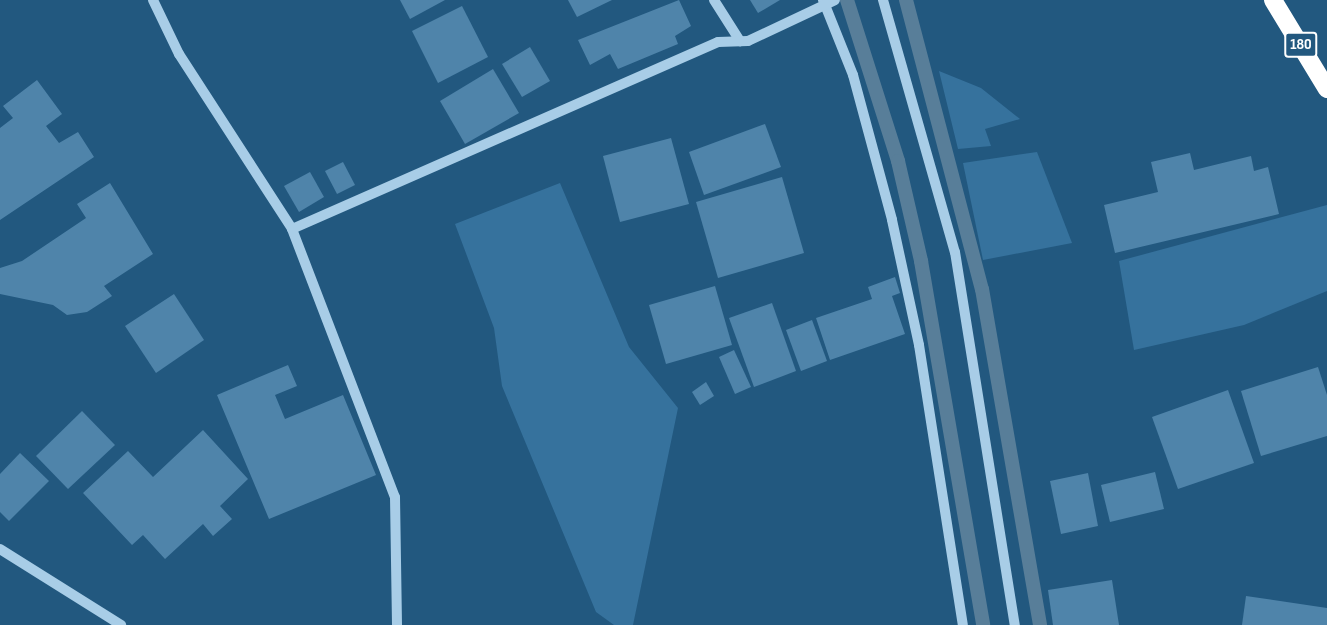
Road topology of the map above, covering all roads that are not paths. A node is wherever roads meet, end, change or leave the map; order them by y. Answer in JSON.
{"nodes":[{"id":1,"x":153,"y":0,"type":"edge"},
{"id":2,"x":714,"y":0,"type":"edge"},
{"id":3,"x":883,"y":0,"type":"edge"},
{"id":4,"x":1273,"y":0,"type":"edge"},
{"id":5,"x":829,"y":1,"type":"edge"},
{"id":6,"x":740,"y":41,"type":"junction"},
{"id":7,"x":1327,"y":90,"type":"edge"},
{"id":8,"x":292,"y":229,"type":"junction"},
{"id":9,"x":0,"y":549,"type":"edge"},
{"id":10,"x":121,"y":625,"type":"edge"},
{"id":11,"x":398,"y":625,"type":"edge"},
{"id":12,"x":963,"y":625,"type":"edge"},
{"id":13,"x":1015,"y":625,"type":"edge"}],
"edges":[{"from":1,"to":8,"type":"street"},
{"from":2,"to":6,"type":"street"},
{"from":3,"to":13,"type":"street"},
{"from":4,"to":7,"type":"highway","number":"180"},
{"from":5,"to":6,"type":"street"},
{"from":5,"to":12,"type":"street"},
{"from":6,"to":8,"type":"street"},
{"from":8,"to":11,"type":"street"},
{"from":9,"to":10,"type":"street"}]}
